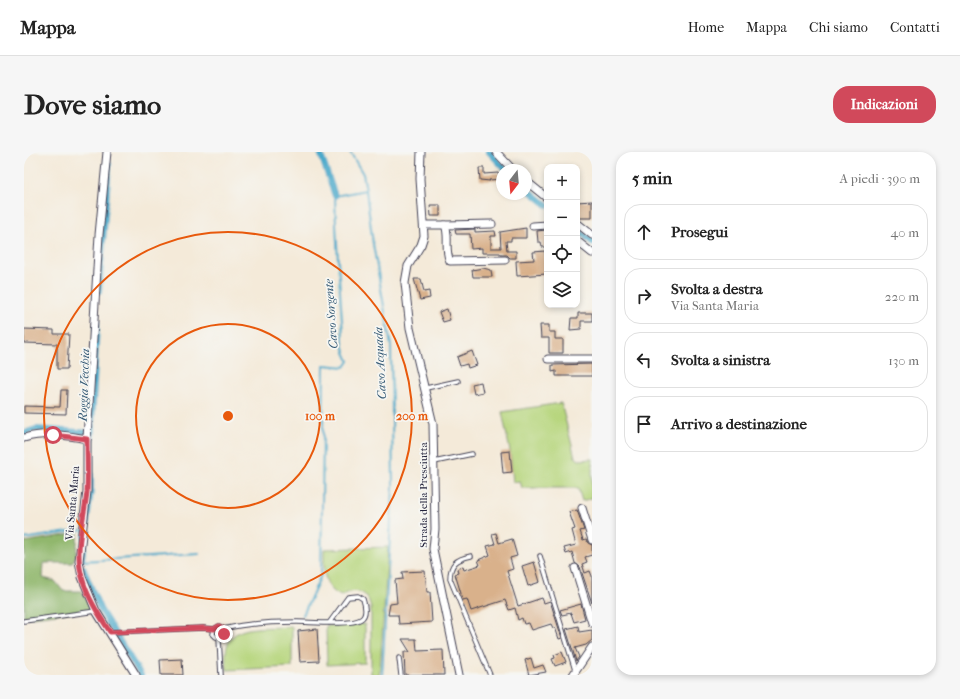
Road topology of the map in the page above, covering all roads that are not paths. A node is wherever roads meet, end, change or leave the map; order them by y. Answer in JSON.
{"nodes":[{"id":1,"x":107,"y":152,"type":"edge"},
{"id":2,"x":421,"y":152,"type":"edge"},
{"id":3,"x":496,"y":152,"type":"edge"},
{"id":4,"x":507,"y":164,"type":"edge"},
{"id":5,"x":532,"y":186,"type":"edge"},
{"id":6,"x":544,"y":196,"type":"edge"},
{"id":7,"x":492,"y":224,"type":"dead end"},
{"id":8,"x":424,"y":225,"type":"junction"},
{"id":9,"x":445,"y":225,"type":"junction"},
{"id":10,"x":544,"y":225,"type":"edge"},
{"id":11,"x":580,"y":225,"type":"edge"},
{"id":12,"x":533,"y":226,"type":"dead end"},
{"id":13,"x":592,"y":235,"type":"edge"},
{"id":14,"x":580,"y":243,"type":"edge"},
{"id":15,"x":592,"y":253,"type":"edge"},
{"id":16,"x":505,"y":260,"type":"dead end"},
{"id":17,"x":548,"y":359,"type":"dead end"},
{"id":18,"x":592,"y":359,"type":"edge"},
{"id":19,"x":458,"y":381,"type":"dead end"},
{"id":20,"x":426,"y":388,"type":"junction"},
{"id":21,"x":87,"y":435,"type":"junction"},
{"id":22,"x":24,"y":438,"type":"edge"},
{"id":23,"x":472,"y":454,"type":"dead end"},
{"id":24,"x":434,"y":462,"type":"junction"},
{"id":25,"x":582,"y":508,"type":"dead end"},
{"id":26,"x":592,"y":540,"type":"edge"},
{"id":27,"x":471,"y":556,"type":"dead end"},
{"id":28,"x":540,"y":556,"type":"dead end"},
{"id":29,"x":575,"y":568,"type":"dead end"},
{"id":30,"x":96,"y":611,"type":"junction"},
{"id":31,"x":24,"y":621,"type":"edge"},
{"id":32,"x":328,"y":623,"type":"junction"},
{"id":33,"x":592,"y":623,"type":"edge"},
{"id":34,"x":214,"y":629,"type":"junction"},
{"id":35,"x":224,"y":629,"type":"junction"},
{"id":36,"x":112,"y":632,"type":"junction"},
{"id":37,"x":219,"y":638,"type":"junction"},
{"id":38,"x":592,"y":647,"type":"edge"},
{"id":39,"x":399,"y":658,"type":"dead end"},
{"id":40,"x":574,"y":673,"type":"edge"},
{"id":41,"x":136,"y":675,"type":"edge"},
{"id":42,"x":221,"y":675,"type":"edge"},
{"id":43,"x":401,"y":675,"type":"edge"},
{"id":44,"x":459,"y":675,"type":"edge"},
{"id":45,"x":490,"y":675,"type":"edge"}],
"edges":[{"from":1,"to":21,"type":"street","name":"Via Santa Maria"},
{"from":2,"to":8,"type":"street","name":"Strada della Presciutta"},
{"from":3,"to":4,"type":"street"},
{"from":5,"to":6,"type":"street"},
{"from":7,"to":9,"type":"street"},
{"from":8,"to":9,"type":"street"},
{"from":8,"to":20,"type":"street","name":"Strada della Presciutta"},
{"from":9,"to":16,"type":"street"},
{"from":10,"to":12,"type":"street"},
{"from":11,"to":13,"type":"street"},
{"from":14,"to":15,"type":"street"},
{"from":17,"to":18,"type":"street"},
{"from":19,"to":20,"type":"lane"},
{"from":20,"to":24,"type":"street","name":"Strada della Presciutta"},
{"from":21,"to":22,"type":"street"},
{"from":21,"to":30,"type":"street","name":"Via Santa Maria"},
{"from":23,"to":24,"type":"lane"},
{"from":24,"to":44,"type":"street","name":"Strada della Presciutta"},
{"from":25,"to":26,"type":"street"},
{"from":27,"to":45,"type":"lane"},
{"from":28,"to":40,"type":"lane"},
{"from":29,"to":33,"type":"street"},
{"from":30,"to":31,"type":"lane"},
{"from":30,"to":36,"type":"street","name":"Via Santa Maria"},
{"from":32,"to":32,"type":"lane"},
{"from":32,"to":35,"type":"lane"},
{"from":34,"to":35,"type":"lane"},
{"from":34,"to":36,"type":"lane"},
{"from":34,"to":37,"type":"lane"},
{"from":35,"to":37,"type":"lane"},
{"from":36,"to":41,"type":"street","name":"Via Santa Maria"},
{"from":37,"to":42,"type":"lane"},
{"from":38,"to":40,"type":"street"},
{"from":39,"to":43,"type":"lane"}]}
